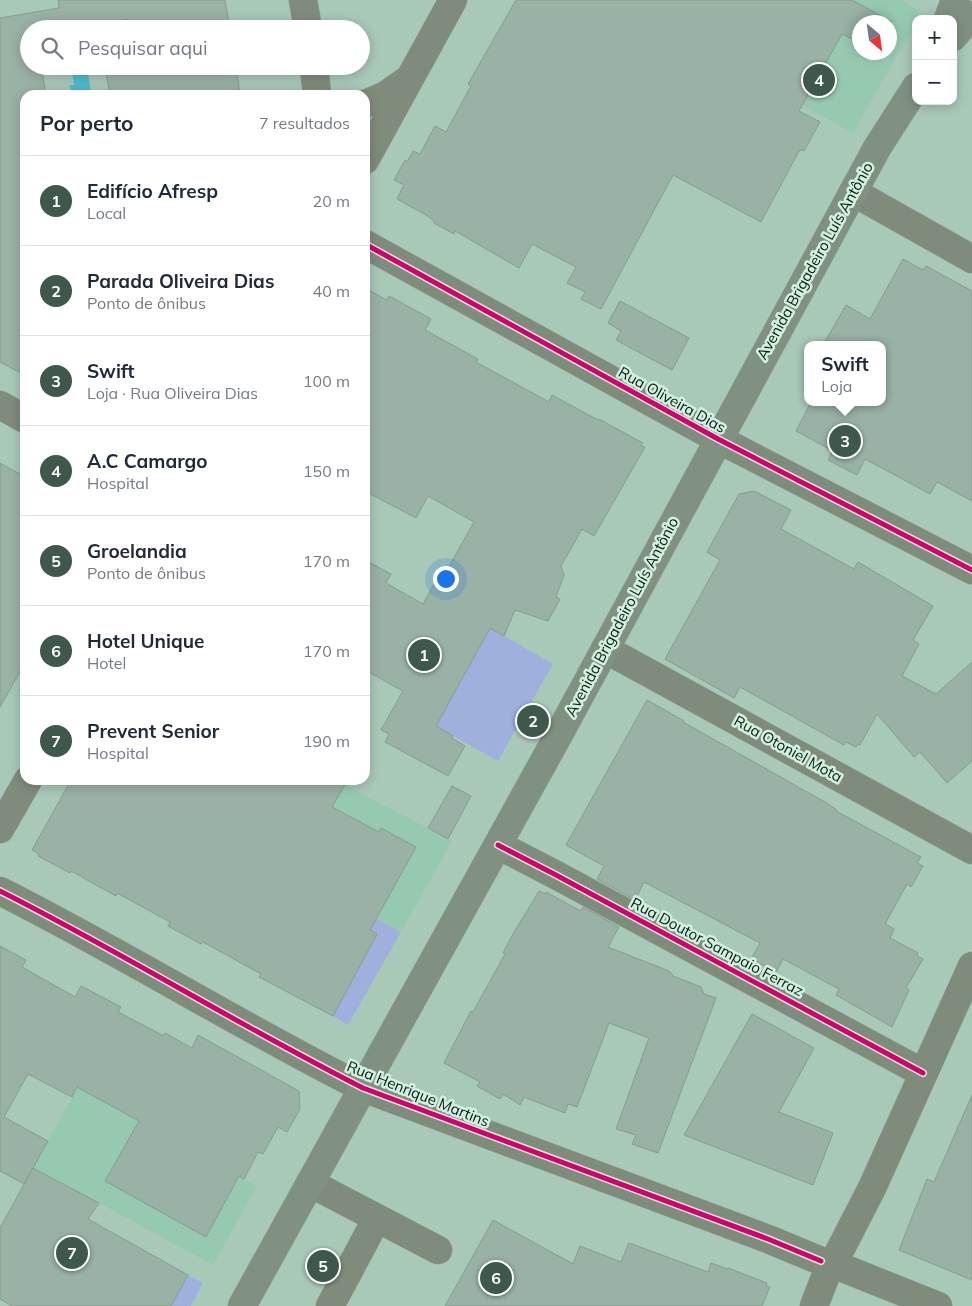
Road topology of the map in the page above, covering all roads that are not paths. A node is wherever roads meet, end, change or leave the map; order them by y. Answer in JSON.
{"nodes":[{"id":1,"x":303,"y":0,"type":"edge"},
{"id":2,"x":453,"y":0,"type":"edge"},
{"id":3,"x":956,"y":0,"type":"edge"},
{"id":4,"x":950,"y":15,"type":"edge"},
{"id":5,"x":972,"y":15,"type":"edge"},
{"id":6,"x":306,"y":20,"type":"edge"},
{"id":7,"x":957,"y":32,"type":"edge"},
{"id":8,"x":410,"y":78,"type":"junction"},
{"id":9,"x":912,"y":93,"type":"edge"},
{"id":10,"x":370,"y":102,"type":"edge"},
{"id":11,"x":370,"y":151,"type":"edge"},
{"id":12,"x":853,"y":192,"type":"junction"},
{"id":13,"x":370,"y":247,"type":"edge"},
{"id":14,"x":972,"y":258,"type":"edge"},
{"id":15,"x":0,"y":405,"type":"edge"},
{"id":16,"x":20,"y":416,"type":"edge"},
{"id":17,"x":718,"y":439,"type":"junction"},
{"id":18,"x":972,"y":570,"type":"edge"},
{"id":19,"x":604,"y":649,"type":"junction"},
{"id":20,"x":25,"y":785,"type":"edge"},
{"id":21,"x":0,"y":829,"type":"edge"},
{"id":22,"x":498,"y":845,"type":"junction"},
{"id":23,"x":972,"y":850,"type":"edge"},
{"id":24,"x":0,"y":890,"type":"edge"},
{"id":25,"x":972,"y":966,"type":"edge"},
{"id":26,"x":923,"y":1072,"type":"junction"},
{"id":27,"x":363,"y":1088,"type":"junction"},
{"id":28,"x":310,"y":1183,"type":"junction"},
{"id":29,"x":377,"y":1218,"type":"junction"},
{"id":30,"x":438,"y":1250,"type":"dead end"},
{"id":31,"x":832,"y":1264,"type":"junction"},
{"id":32,"x":242,"y":1306,"type":"edge"},
{"id":33,"x":330,"y":1306,"type":"edge"},
{"id":34,"x":814,"y":1306,"type":"edge"},
{"id":35,"x":938,"y":1306,"type":"edge"}],
"edges":[{"from":1,"to":6,"type":"street"},
{"from":2,"to":8,"type":"street"},
{"from":3,"to":4,"type":"main road"},
{"from":5,"to":7,"type":"main road"},
{"from":8,"to":10,"type":"street"},
{"from":8,"to":11,"type":"street"},
{"from":9,"to":12,"type":"main road","name":"Avenida Brigadeiro Luís Antônio"},
{"from":12,"to":14,"type":"street"},
{"from":12,"to":17,"type":"main road","name":"Avenida Brigadeiro Luís Antônio"},
{"from":13,"to":17,"type":"street","name":"Rua Oliveira Dias"},
{"from":15,"to":16,"type":"street"},
{"from":17,"to":18,"type":"street","name":"Rua Oliveira Dias"},
{"from":17,"to":19,"type":"main road","name":"Avenida Brigadeiro Luís Antônio"},
{"from":19,"to":22,"type":"main road","name":"Avenida Brigadeiro Luís Antônio"},
{"from":19,"to":23,"type":"street","name":"Rua Otoniel Mota"},
{"from":20,"to":21,"type":"street"},
{"from":22,"to":26,"type":"street","name":"Rua Doutor Sampaio Ferraz"},
{"from":22,"to":27,"type":"main road","name":"Avenida Brigadeiro Luís Antônio"},
{"from":24,"to":27,"type":"street","name":"Rua Henrique Martins"},
{"from":25,"to":26,"type":"street"},
{"from":26,"to":31,"type":"street"},
{"from":27,"to":28,"type":"main road","name":"Avenida Brigadeiro Luís Antônio"},
{"from":27,"to":31,"type":"street","name":"Rua Henrique Martins"},
{"from":28,"to":29,"type":"street"},
{"from":28,"to":32,"type":"main road","name":"Avenida Brigadeiro Luís Antônio"},
{"from":29,"to":30,"type":"street"},
{"from":29,"to":33,"type":"street"},
{"from":31,"to":34,"type":"street"},
{"from":31,"to":35,"type":"street","name":"Rua Henrique Martins"}]}
